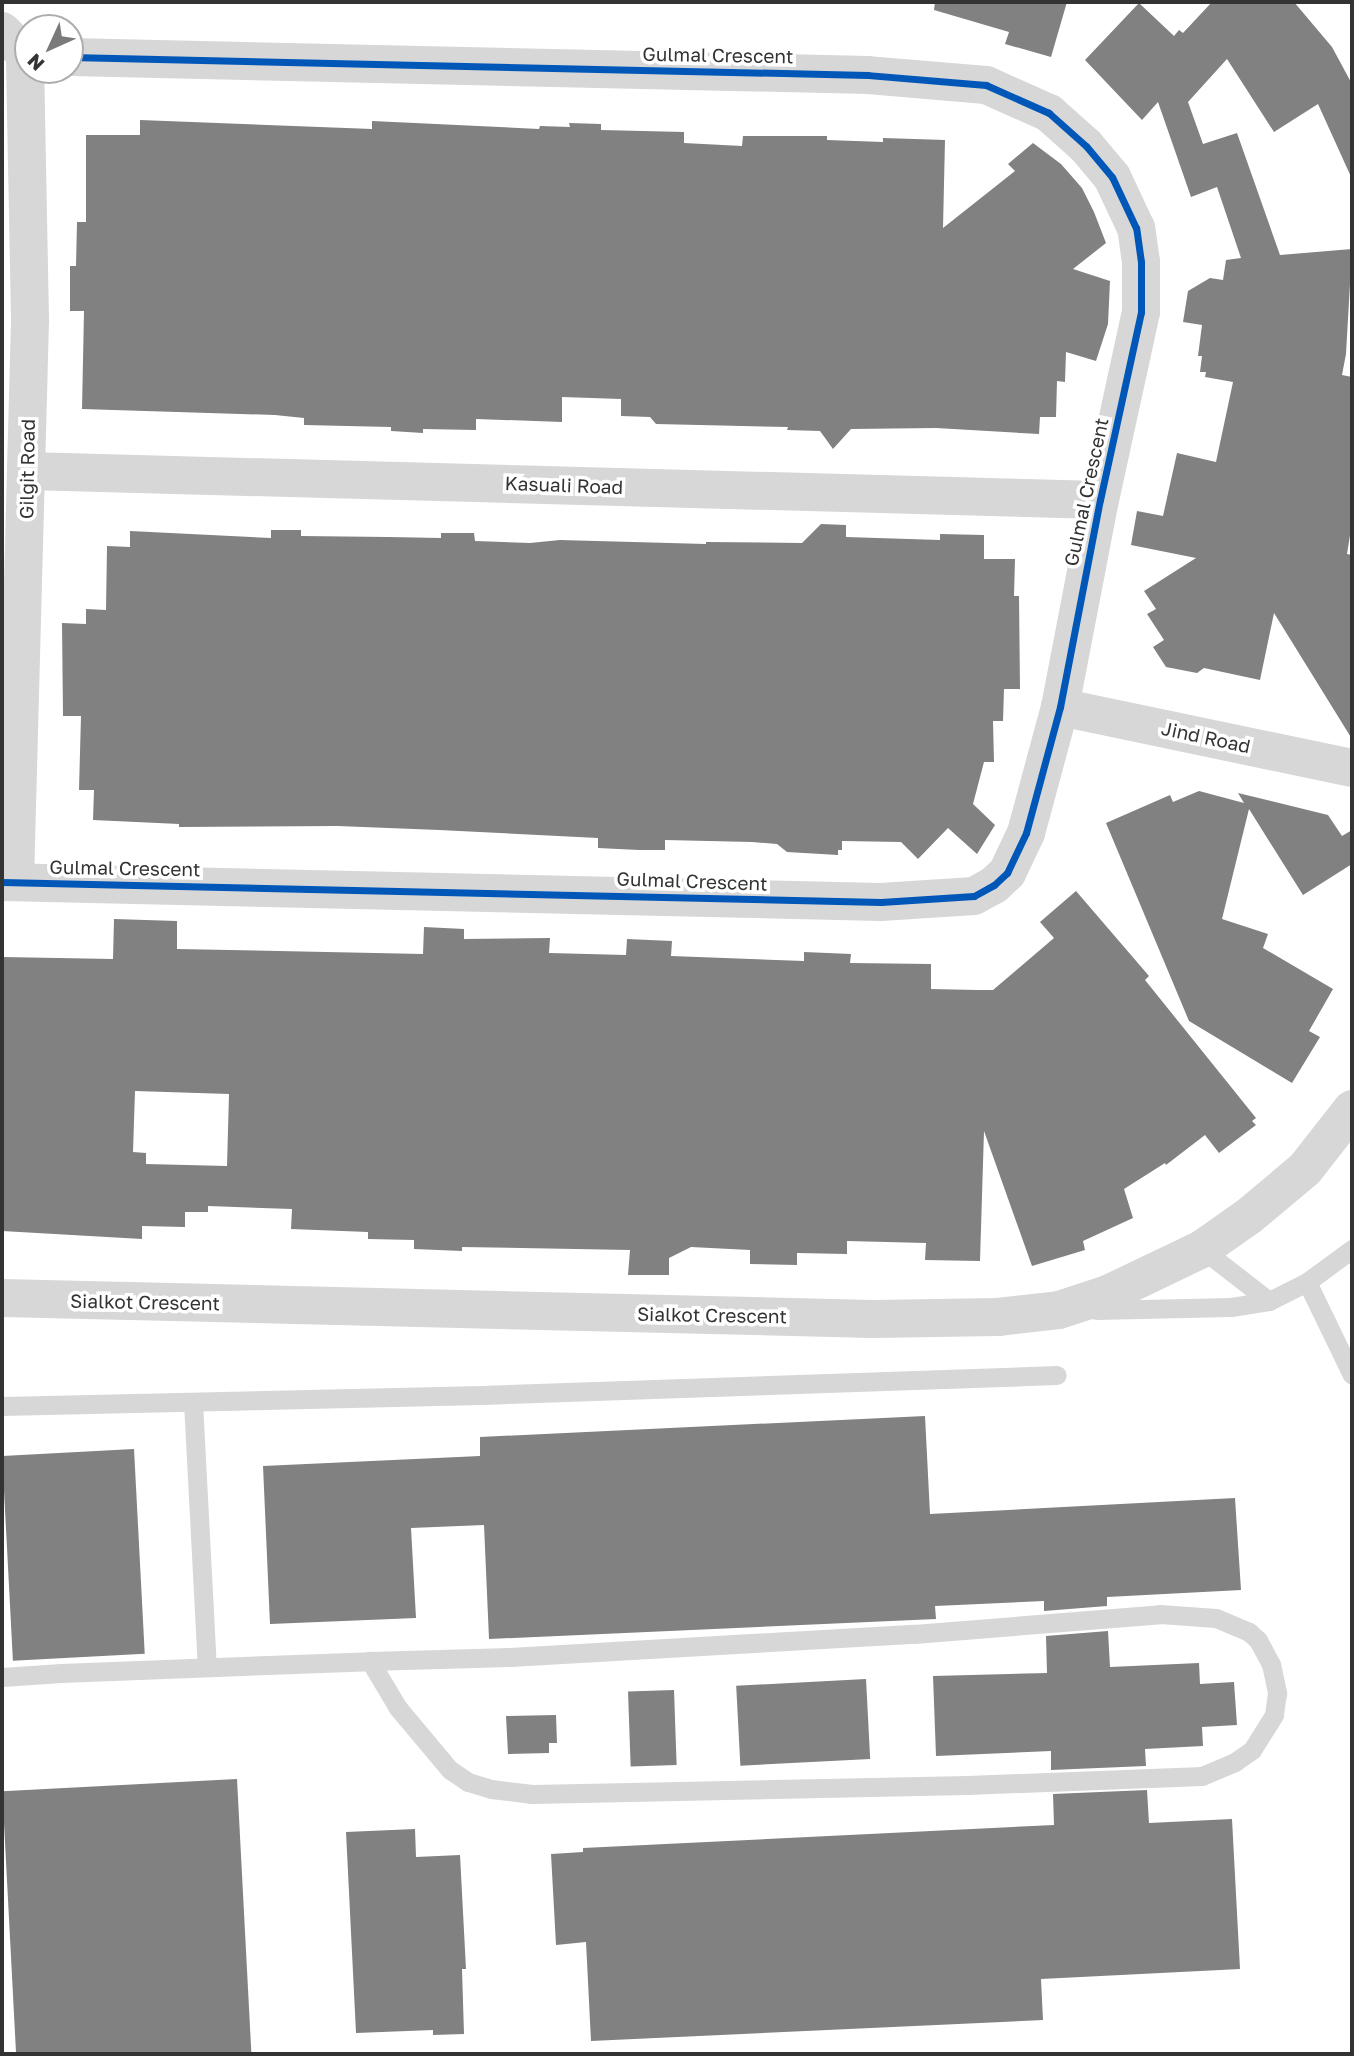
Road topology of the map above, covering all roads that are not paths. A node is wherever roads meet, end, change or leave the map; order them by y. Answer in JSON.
{"nodes":[{"id":1,"x":84,"y":57,"type":"edge"},
{"id":2,"x":20,"y":84,"type":"edge"},
{"id":3,"x":28,"y":471,"type":"junction"},
{"id":4,"x":1100,"y":500,"type":"junction"},
{"id":5,"x":1060,"y":707,"type":"junction"},
{"id":6,"x":1352,"y":768,"type":"edge"},
{"id":7,"x":8,"y":882,"type":"edge"},
{"id":8,"x":1352,"y":1109,"type":"edge"},
{"id":9,"x":1202,"y":1249,"type":"junction"},
{"id":10,"x":1352,"y":1249,"type":"edge"},
{"id":11,"x":1307,"y":1282,"type":"junction"},
{"id":12,"x":2,"y":1298,"type":"edge"},
{"id":13,"x":1269,"y":1301,"type":"junction"},
{"id":14,"x":1059,"y":1310,"type":"junction"},
{"id":15,"x":1057,"y":1375,"type":"dead end"},
{"id":16,"x":1352,"y":1375,"type":"edge"},
{"id":17,"x":193,"y":1402,"type":"junction"},
{"id":18,"x":2,"y":1406,"type":"edge"},
{"id":19,"x":370,"y":1661,"type":"junction"},
{"id":20,"x":207,"y":1667,"type":"junction"},
{"id":21,"x":2,"y":1677,"type":"edge"}],
"edges":[{"from":1,"to":4,"type":"street","name":"Gulmal Crescent"},
{"from":2,"to":3,"type":"street","name":"Gilgit Road"},
{"from":3,"to":4,"type":"street","name":"Kasuali Road"},
{"from":3,"to":7,"type":"street","name":"Gilgit Road"},
{"from":4,"to":5,"type":"street","name":"Gulmal Crescent"},
{"from":5,"to":6,"type":"street","name":"Jind Road"},
{"from":5,"to":7,"type":"street","name":"Gulmal Crescent"},
{"from":8,"to":9,"type":"street","name":"Sialkot Crescent"},
{"from":9,"to":13,"type":"lane"},
{"from":9,"to":14,"type":"street","name":"Sialkot Crescent"},
{"from":10,"to":11,"type":"lane"},
{"from":11,"to":13,"type":"lane"},
{"from":11,"to":16,"type":"lane"},
{"from":12,"to":14,"type":"street","name":"Sialkot Crescent"},
{"from":13,"to":14,"type":"lane"},
{"from":15,"to":17,"type":"lane"},
{"from":17,"to":18,"type":"lane"},
{"from":17,"to":20,"type":"lane"},
{"from":19,"to":19,"type":"lane"},
{"from":19,"to":20,"type":"lane"},
{"from":20,"to":21,"type":"lane"}]}
